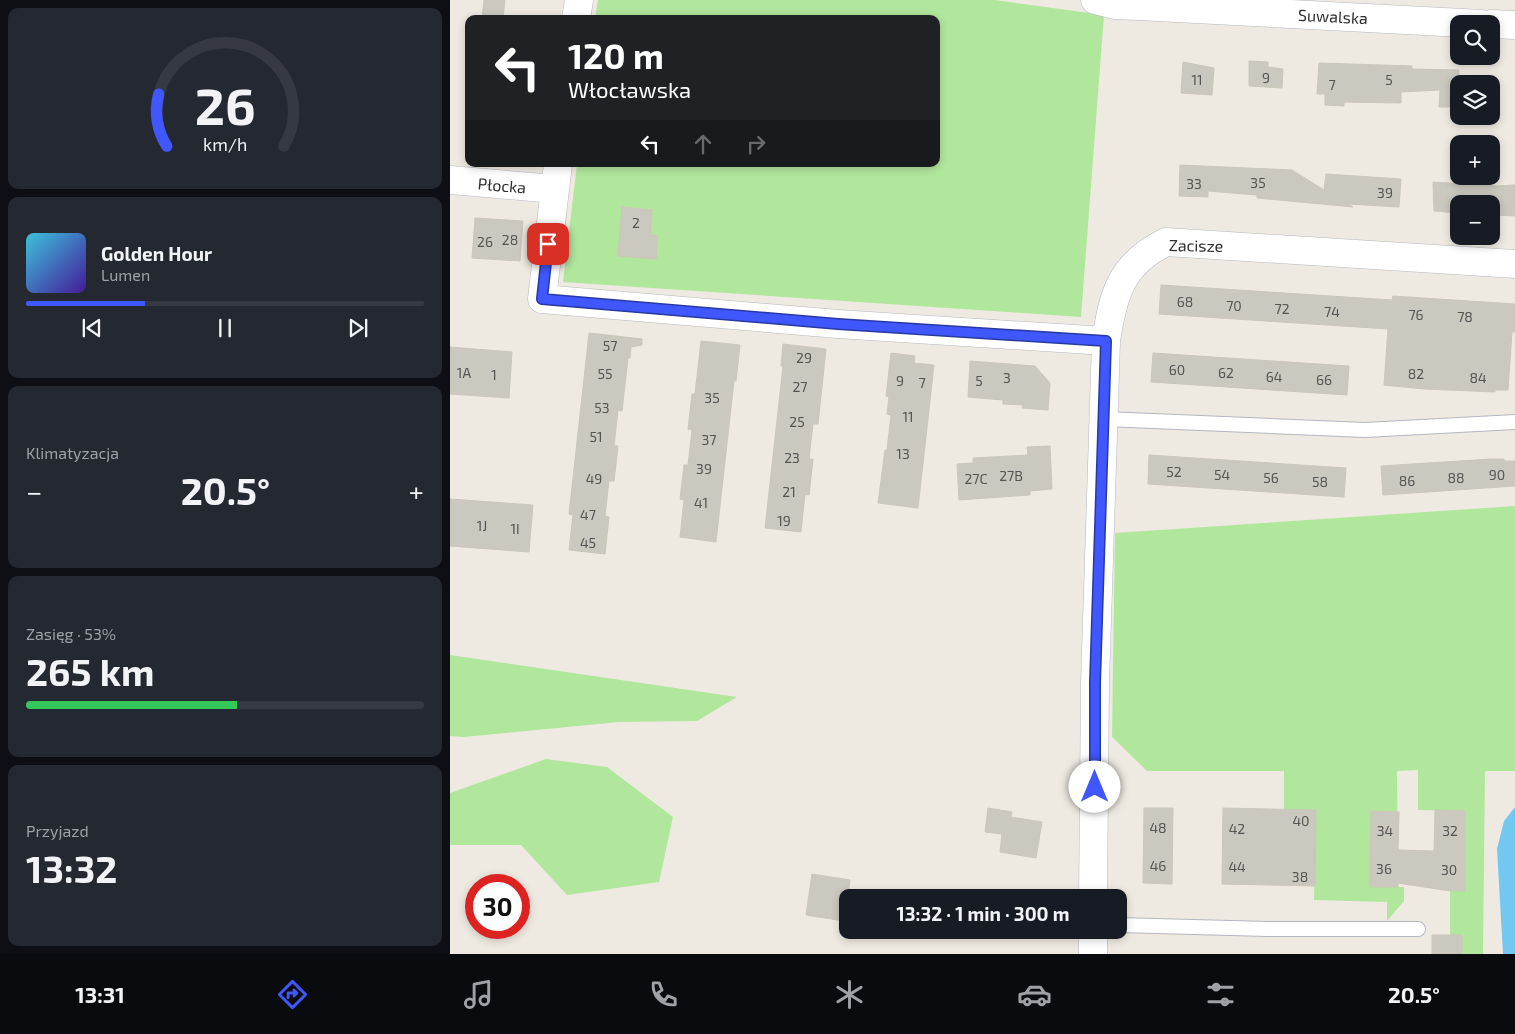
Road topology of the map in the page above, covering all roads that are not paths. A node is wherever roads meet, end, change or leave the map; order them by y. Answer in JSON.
{"nodes":[{"id":1,"x":578,"y":0,"type":"edge"},
{"id":2,"x":1095,"y":0,"type":"edge"},
{"id":3,"x":576,"y":15,"type":"edge"},
{"id":4,"x":1450,"y":22,"type":"edge"},
{"id":5,"x":1500,"y":24,"type":"edge"},
{"id":6,"x":1515,"y":25,"type":"edge"},
{"id":7,"x":556,"y":176,"type":"edge"},
{"id":8,"x":450,"y":180,"type":"edge"},
{"id":9,"x":1515,"y":264,"type":"edge"},
{"id":10,"x":1106,"y":341,"type":"junction"},
{"id":11,"x":1105,"y":419,"type":"junction"},
{"id":12,"x":1515,"y":422,"type":"edge"},
{"id":13,"x":1093,"y":889,"type":"edge"},
{"id":14,"x":1127,"y":925,"type":"edge"},
{"id":15,"x":1418,"y":929,"type":"dead end"},
{"id":16,"x":1093,"y":939,"type":"edge"},
{"id":17,"x":1093,"y":954,"type":"edge"}],
"edges":[{"from":1,"to":3,"type":"street"},
{"from":2,"to":4,"type":"street","name":"Suwalska"},
{"from":5,"to":6,"type":"street"},
{"from":7,"to":8,"type":"street","name":"Płocka"},
{"from":7,"to":10,"type":"street"},
{"from":9,"to":10,"type":"street","name":"Zacisze"},
{"from":10,"to":11,"type":"street","name":"Zacisze"},
{"from":11,"to":12,"type":"lane"},
{"from":11,"to":13,"type":"street","name":"Zacisze"},
{"from":14,"to":15,"type":"lane"},
{"from":16,"to":17,"type":"street"}]}
